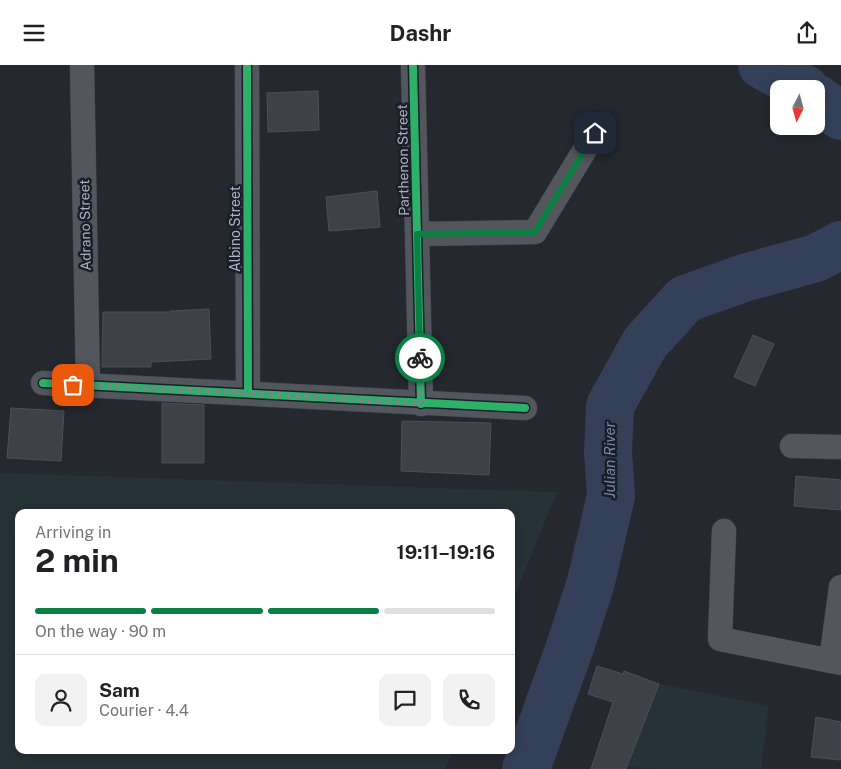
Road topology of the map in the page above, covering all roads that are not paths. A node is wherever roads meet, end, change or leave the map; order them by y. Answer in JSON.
{"nodes":[{"id":1,"x":82,"y":65,"type":"edge"},
{"id":2,"x":247,"y":65,"type":"edge"},
{"id":3,"x":413,"y":65,"type":"edge"},
{"id":4,"x":595,"y":133,"type":"dead end"},
{"id":5,"x":417,"y":234,"type":"junction"},
{"id":6,"x":43,"y":383,"type":"dead end"},
{"id":7,"x":88,"y":385,"type":"junction"},
{"id":8,"x":248,"y":393,"type":"junction"},
{"id":9,"x":421,"y":404,"type":"junction"},
{"id":10,"x":525,"y":408,"type":"dead end"},
{"id":11,"x":792,"y":446,"type":"dead end"},
{"id":12,"x":841,"y":447,"type":"edge"},
{"id":13,"x":724,"y":531,"type":"dead end"},
{"id":14,"x":841,"y":587,"type":"edge"},
{"id":15,"x":836,"y":662,"type":"edge"}],
"edges":[{"from":1,"to":7,"type":"street","name":"Adrano Street"},
{"from":2,"to":8,"type":"street","name":"Albino Street"},
{"from":3,"to":5,"type":"street","name":"Parthenon Street"},
{"from":4,"to":5,"type":"street"},
{"from":5,"to":9,"type":"street","name":"Parthenon Street"},
{"from":6,"to":7,"type":"street"},
{"from":7,"to":8,"type":"street"},
{"from":8,"to":9,"type":"street"},
{"from":9,"to":10,"type":"street"},
{"from":11,"to":12,"type":"street"},
{"from":13,"to":15,"type":"street"},
{"from":14,"to":15,"type":"street"}]}
